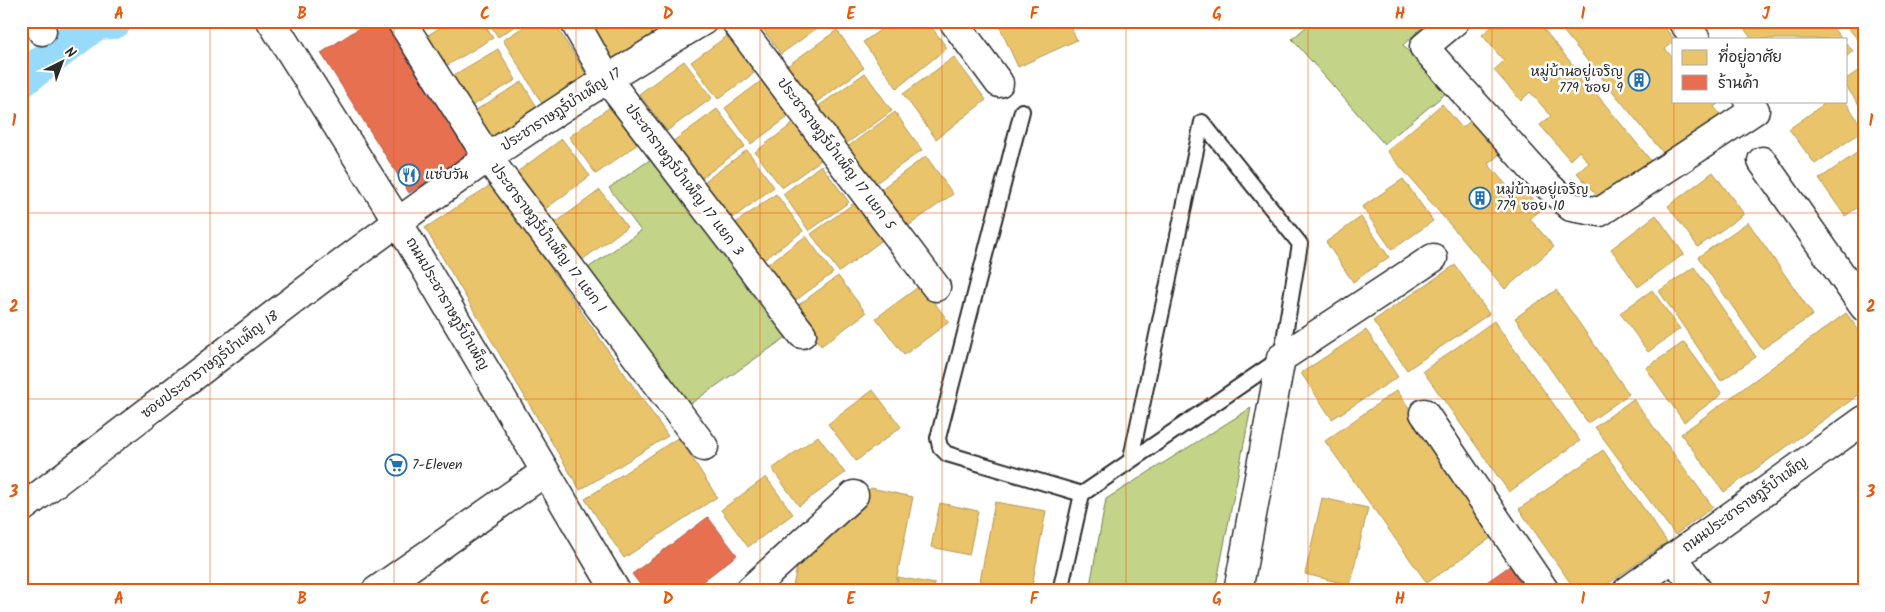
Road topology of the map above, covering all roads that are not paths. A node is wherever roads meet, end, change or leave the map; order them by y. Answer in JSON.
{"nodes":[{"id":1,"x":271,"y":21,"type":"edge"},
{"id":2,"x":401,"y":21,"type":"edge"},
{"id":3,"x":574,"y":21,"type":"edge"},
{"id":4,"x":703,"y":21,"type":"edge"},
{"id":5,"x":735,"y":21,"type":"edge"},
{"id":6,"x":954,"y":21,"type":"edge"},
{"id":7,"x":1456,"y":21,"type":"edge"},
{"id":8,"x":1682,"y":21,"type":"edge"},
{"id":9,"x":1695,"y":38,"type":"edge"},
{"id":10,"x":606,"y":79,"type":"junction"},
{"id":11,"x":999,"y":83,"type":"dead end"},
{"id":12,"x":1749,"y":102,"type":"edge"},
{"id":13,"x":1022,"y":111,"type":"dead end"},
{"id":14,"x":488,"y":158,"type":"junction"},
{"id":15,"x":1762,"y":161,"type":"dead end"},
{"id":16,"x":398,"y":222,"type":"junction"},
{"id":17,"x":1433,"y":258,"type":"dead end"},
{"id":18,"x":936,"y":287,"type":"dead end"},
{"id":19,"x":1864,"y":307,"type":"edge"},
{"id":20,"x":802,"y":334,"type":"dead end"},
{"id":21,"x":1281,"y":358,"type":"junction"},
{"id":22,"x":1424,"y":414,"type":"dead end"},
{"id":23,"x":1864,"y":420,"type":"edge"},
{"id":24,"x":704,"y":447,"type":"dead end"},
{"id":25,"x":1131,"y":458,"type":"junction"},
{"id":26,"x":546,"y":472,"type":"junction"},
{"id":27,"x":1082,"y":494,"type":"junction"},
{"id":28,"x":854,"y":495,"type":"dead end"},
{"id":29,"x":21,"y":509,"type":"edge"},
{"id":30,"x":1674,"y":557,"type":"junction"},
{"id":31,"x":376,"y":591,"type":"edge"},
{"id":32,"x":616,"y":591,"type":"edge"},
{"id":33,"x":748,"y":591,"type":"edge"},
{"id":34,"x":1060,"y":591,"type":"edge"},
{"id":35,"x":1238,"y":591,"type":"edge"},
{"id":36,"x":1545,"y":591,"type":"edge"},
{"id":37,"x":1627,"y":591,"type":"edge"},
{"id":38,"x":1698,"y":591,"type":"edge"}],
"edges":[{"from":1,"to":16,"type":"street","name":"ถนนประชาราษฎร์บำเพ็ญ"},
{"from":2,"to":14,"type":"street","name":"ประชาราษฎร์บำเพ็ญ 17 แยก 1"},
{"from":3,"to":10,"type":"street","name":"ประชาราษฎร์บำเพ็ญ 17 แยก 3"},
{"from":4,"to":10,"type":"street","name":"ประชาราษฎร์บำเพ็ญ 17"},
{"from":5,"to":18,"type":"street","name":"ประชาราษฎร์บำเพ็ญ 17 แยก 5"},
{"from":6,"to":11,"type":"street"},
{"from":7,"to":12,"type":"street"},
{"from":8,"to":9,"type":"street"},
{"from":10,"to":14,"type":"street","name":"ประชาราษฎร์บำเพ็ญ 17"},
{"from":10,"to":20,"type":"street","name":"ประชาราษฎร์บำเพ็ญ 17 แยก 3"},
{"from":13,"to":27,"type":"lane"},
{"from":14,"to":16,"type":"street","name":"ประชาราษฎร์บำเพ็ญ 17"},
{"from":14,"to":24,"type":"street","name":"ประชาราษฎร์บำเพ็ญ 17 แยก 1"},
{"from":15,"to":19,"type":"street"},
{"from":16,"to":26,"type":"street","name":"ถนนประชาราษฎร์บำเพ็ญ"},
{"from":16,"to":29,"type":"street","name":"ซอยประชาราษฎร์บำเพ็ญ 18"},
{"from":17,"to":21,"type":"street"},
{"from":21,"to":25,"type":"lane"},
{"from":21,"to":25,"type":"lane"},
{"from":21,"to":35,"type":"street"},
{"from":22,"to":36,"type":"street"},
{"from":23,"to":30,"type":"street","name":"ถนนประชาราษฎร์บำเพ็ญ"},
{"from":25,"to":27,"type":"lane"},
{"from":26,"to":31,"type":"street"},
{"from":26,"to":32,"type":"street","name":"ถนนประชาราษฎร์บำเพ็ญ"},
{"from":27,"to":34,"type":"lane"},
{"from":28,"to":33,"type":"street"},
{"from":30,"to":37,"type":"street","name":"ถนนประชาราษฎร์บำเพ็ญ"},
{"from":30,"to":38,"type":"street"}]}
